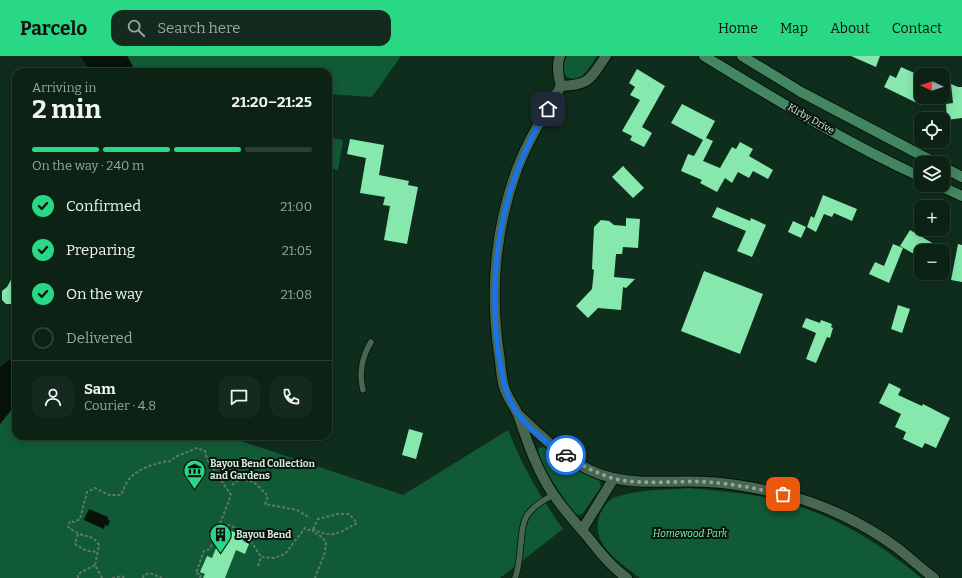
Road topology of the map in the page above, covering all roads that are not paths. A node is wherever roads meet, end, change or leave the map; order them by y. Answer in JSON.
{"nodes":[{"id":1,"x":560,"y":56,"type":"edge"},
{"id":2,"x":606,"y":56,"type":"edge"},
{"id":3,"x":704,"y":56,"type":"edge"},
{"id":4,"x":742,"y":56,"type":"edge"},
{"id":5,"x":561,"y":86,"type":"junction"},
{"id":6,"x":923,"y":156,"type":"edge"},
{"id":7,"x":950,"y":171,"type":"edge"},
{"id":8,"x":914,"y":174,"type":"edge"},
{"id":9,"x":962,"y":177,"type":"edge"},
{"id":10,"x":950,"y":190,"type":"edge"},
{"id":11,"x":962,"y":196,"type":"edge"},
{"id":12,"x":371,"y":342,"type":"dead end"},
{"id":13,"x":363,"y":390,"type":"dead end"},
{"id":14,"x":518,"y":414,"type":"junction"},
{"id":15,"x":614,"y":478,"type":"junction"},
{"id":16,"x":553,"y":495,"type":"junction"},
{"id":17,"x":582,"y":530,"type":"junction"},
{"id":18,"x":515,"y":578,"type":"edge"},
{"id":19,"x":626,"y":578,"type":"edge"},
{"id":20,"x":934,"y":578,"type":"edge"}],
"edges":[{"from":1,"to":5,"type":"street"},
{"from":2,"to":5,"type":"street"},
{"from":3,"to":8,"type":"main road","name":"Kirby Drive"},
{"from":4,"to":6,"type":"main road","name":"Kirby Drive"},
{"from":5,"to":14,"type":"street"},
{"from":7,"to":9,"type":"main road"},
{"from":10,"to":11,"type":"main road"},
{"from":12,"to":13,"type":"lane"},
{"from":14,"to":15,"type":"street"},
{"from":14,"to":16,"type":"street"},
{"from":15,"to":17,"type":"street"},
{"from":15,"to":20,"type":"street"},
{"from":16,"to":17,"type":"street"},
{"from":16,"to":18,"type":"lane"},
{"from":17,"to":19,"type":"street"}]}
